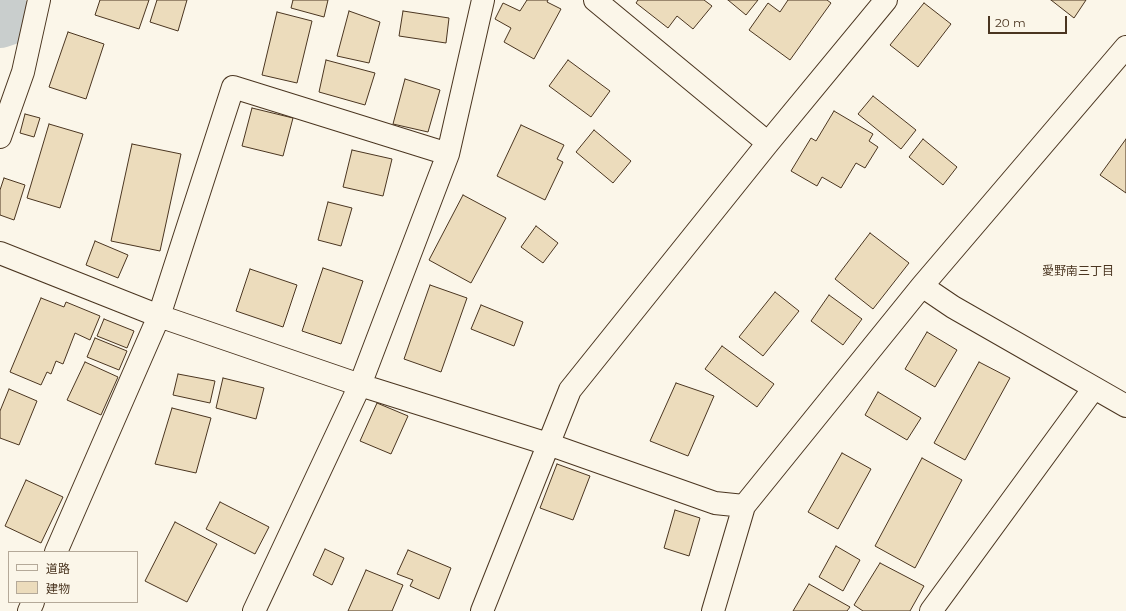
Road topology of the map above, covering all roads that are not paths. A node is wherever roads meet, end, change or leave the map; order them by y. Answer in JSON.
{"nodes":[{"id":1,"x":40,"y":0,"type":"edge"},
{"id":2,"x":483,"y":0,"type":"edge"},
{"id":3,"x":596,"y":0,"type":"edge"},
{"id":4,"x":886,"y":0,"type":"edge"},
{"id":5,"x":1126,"y":47,"type":"edge"},
{"id":6,"x":0,"y":137,"type":"edge"},
{"id":7,"x":768,"y":143,"type":"junction"},
{"id":8,"x":448,"y":154,"type":"junction"},
{"id":9,"x":0,"y":253,"type":"edge"},
{"id":10,"x":922,"y":286,"type":"junction"},
{"id":11,"x":159,"y":316,"type":"junction"},
{"id":12,"x":360,"y":385,"type":"junction"},
{"id":13,"x":1094,"y":388,"type":"junction"},
{"id":14,"x":1126,"y":406,"type":"edge"},
{"id":15,"x":548,"y":444,"type":"junction"},
{"id":16,"x":744,"y":506,"type":"junction"},
{"id":17,"x":56,"y":551,"type":"edge"},
{"id":18,"x":254,"y":611,"type":"edge"},
{"id":19,"x":482,"y":611,"type":"edge"},
{"id":20,"x":713,"y":611,"type":"edge"},
{"id":21,"x":931,"y":611,"type":"edge"}],
"edges":[{"from":1,"to":6,"type":"street"},
{"from":2,"to":8,"type":"street"},
{"from":3,"to":7,"type":"street"},
{"from":4,"to":7,"type":"street"},
{"from":5,"to":10,"type":"street"},
{"from":7,"to":15,"type":"street"},
{"from":8,"to":11,"type":"street"},
{"from":8,"to":12,"type":"street"},
{"from":9,"to":11,"type":"street"},
{"from":10,"to":13,"type":"street"},
{"from":10,"to":16,"type":"street"},
{"from":11,"to":12,"type":"street"},
{"from":11,"to":17,"type":"street"},
{"from":12,"to":15,"type":"street"},
{"from":12,"to":18,"type":"street"},
{"from":13,"to":14,"type":"street"},
{"from":13,"to":21,"type":"street"},
{"from":15,"to":16,"type":"street"},
{"from":15,"to":19,"type":"street"},
{"from":16,"to":20,"type":"street"}]}
